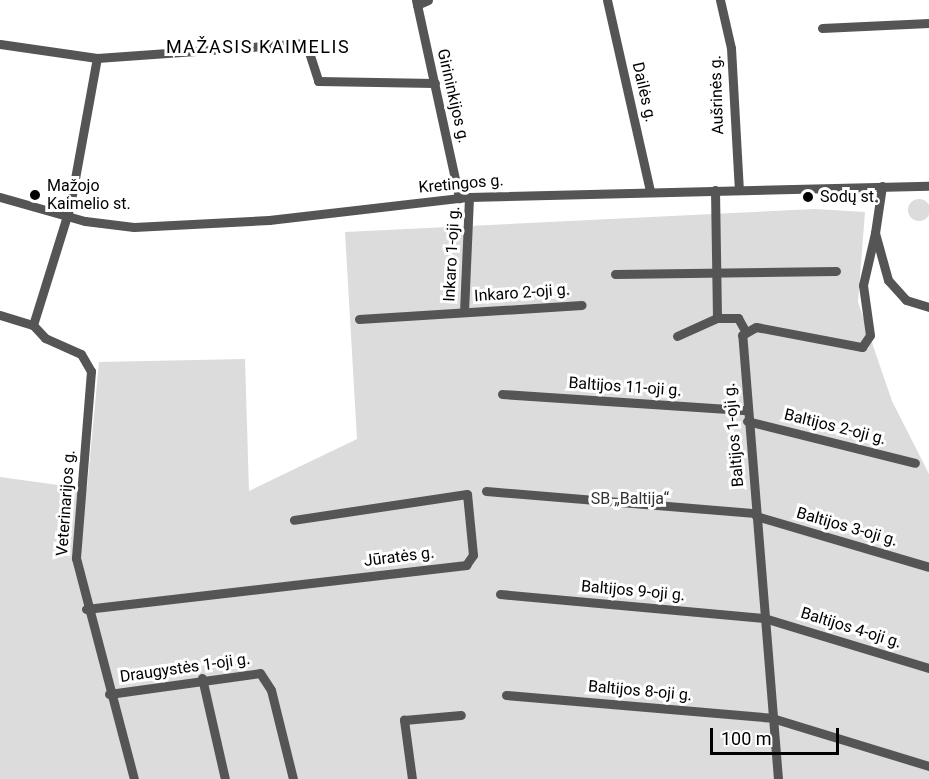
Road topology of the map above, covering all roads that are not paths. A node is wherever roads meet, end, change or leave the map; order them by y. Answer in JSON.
{"nodes":[{"id":1,"x":428,"y":0,"type":"edge"},
{"id":2,"x":607,"y":0,"type":"edge"},
{"id":3,"x":720,"y":0,"type":"edge"},
{"id":4,"x":416,"y":2,"type":"edge"},
{"id":5,"x":929,"y":23,"type":"edge"},
{"id":6,"x":822,"y":28,"type":"dead end"},
{"id":7,"x":0,"y":44,"type":"edge"},
{"id":8,"x":97,"y":58,"type":"junction"},
{"id":9,"x":435,"y":82,"type":"junction"},
{"id":10,"x":882,"y":186,"type":"junction"},
{"id":11,"x":929,"y":186,"type":"edge"},
{"id":12,"x":739,"y":189,"type":"junction"},
{"id":13,"x":715,"y":190,"type":"junction"},
{"id":14,"x":650,"y":191,"type":"junction"},
{"id":15,"x":0,"y":197,"type":"edge"},
{"id":16,"x":469,"y":197,"type":"junction"},
{"id":17,"x":459,"y":198,"type":"junction"},
{"id":18,"x":67,"y":216,"type":"junction"},
{"id":19,"x":875,"y":232,"type":"junction"},
{"id":20,"x":836,"y":271,"type":"dead end"},
{"id":21,"x":716,"y":272,"type":"junction"},
{"id":22,"x":615,"y":274,"type":"dead end"},
{"id":23,"x":582,"y":305,"type":"dead end"},
{"id":24,"x":929,"y":307,"type":"edge"},
{"id":25,"x":464,"y":312,"type":"junction"},
{"id":26,"x":0,"y":315,"type":"edge"},
{"id":27,"x":717,"y":318,"type":"junction"},
{"id":28,"x":359,"y":319,"type":"dead end"},
{"id":29,"x":33,"y":325,"type":"junction"},
{"id":30,"x":744,"y":329,"type":"junction"},
{"id":31,"x":677,"y":336,"type":"dead end"},
{"id":32,"x":502,"y":393,"type":"dead end"},
{"id":33,"x":746,"y":410,"type":"junction"},
{"id":34,"x":747,"y":421,"type":"junction"},
{"id":35,"x":915,"y":463,"type":"dead end"},
{"id":36,"x":486,"y":491,"type":"dead end"},
{"id":37,"x":756,"y":515,"type":"junction"},
{"id":38,"x":294,"y":520,"type":"dead end"},
{"id":39,"x":929,"y":567,"type":"edge"},
{"id":40,"x":500,"y":594,"type":"dead end"},
{"id":41,"x":86,"y":609,"type":"junction"},
{"id":42,"x":764,"y":618,"type":"junction"},
{"id":43,"x":929,"y":668,"type":"edge"},
{"id":44,"x":202,"y":678,"type":"junction"},
{"id":45,"x":109,"y":694,"type":"junction"},
{"id":46,"x":506,"y":695,"type":"dead end"},
{"id":47,"x":461,"y":715,"type":"dead end"},
{"id":48,"x":772,"y":718,"type":"junction"},
{"id":49,"x":929,"y":766,"type":"edge"},
{"id":50,"x":134,"y":779,"type":"edge"},
{"id":51,"x":225,"y":779,"type":"edge"},
{"id":52,"x":293,"y":779,"type":"edge"},
{"id":53,"x":412,"y":779,"type":"edge"},
{"id":54,"x":778,"y":779,"type":"edge"}],
"edges":[{"from":1,"to":4,"type":"street"},
{"from":2,"to":14,"type":"street","name":"Dailės g."},
{"from":3,"to":12,"type":"street","name":"Aušrinės g."},
{"from":4,"to":9,"type":"street","name":"Girininkijos g."},
{"from":5,"to":6,"type":"street"},
{"from":7,"to":8,"type":"street"},
{"from":8,"to":9,"type":"street"},
{"from":8,"to":18,"type":"street"},
{"from":9,"to":17,"type":"street","name":"Girininkijos g."},
{"from":10,"to":11,"type":"street","name":"Kretingos g."},
{"from":10,"to":12,"type":"street","name":"Kretingos g."},
{"from":10,"to":19,"type":"street"},
{"from":12,"to":13,"type":"street","name":"Kretingos g."},
{"from":13,"to":14,"type":"street","name":"Kretingos g."},
{"from":13,"to":21,"type":"street"},
{"from":14,"to":16,"type":"street","name":"Kretingos g."},
{"from":15,"to":18,"type":"street","name":"Kretingos g."},
{"from":16,"to":17,"type":"street","name":"Kretingos g."},
{"from":16,"to":25,"type":"street","name":"Inkaro 1-oji g."},
{"from":17,"to":18,"type":"street","name":"Kretingos g."},
{"from":18,"to":29,"type":"street"},
{"from":19,"to":24,"type":"street"},
{"from":19,"to":30,"type":"street"},
{"from":20,"to":21,"type":"street"},
{"from":21,"to":22,"type":"street"},
{"from":21,"to":27,"type":"street"},
{"from":23,"to":25,"type":"street","name":"Inkaro 2-oji g."},
{"from":25,"to":28,"type":"street","name":"Inkaro 2-oji g."},
{"from":26,"to":29,"type":"street","name":"Veterinarijos g."},
{"from":27,"to":30,"type":"street"},
{"from":27,"to":31,"type":"street"},
{"from":29,"to":41,"type":"street","name":"Veterinarijos g."},
{"from":30,"to":33,"type":"street","name":"Baltijos 1-oji g."},
{"from":32,"to":33,"type":"street","name":"Baltijos 11-oji g."},
{"from":33,"to":34,"type":"street","name":"Baltijos 1-oji g."},
{"from":34,"to":35,"type":"street","name":"Baltijos 2-oji g."},
{"from":34,"to":37,"type":"street","name":"Baltijos 1-oji g."},
{"from":36,"to":37,"type":"street","name":"Baltijos 3-oji g."},
{"from":37,"to":39,"type":"street","name":"Baltijos 3-oji g."},
{"from":37,"to":42,"type":"street","name":"Baltijos 1-oji g."},
{"from":38,"to":41,"type":"street","name":"Jūratės g."},
{"from":40,"to":42,"type":"street","name":"Baltijos 9-oji g."},
{"from":41,"to":45,"type":"street","name":"Veterinarijos g."},
{"from":42,"to":43,"type":"street","name":"Baltijos 4-oji g."},
{"from":42,"to":48,"type":"street","name":"Baltijos 1-oji g."},
{"from":44,"to":45,"type":"street","name":"Draugystės 1-oji g."},
{"from":44,"to":51,"type":"street"},
{"from":44,"to":52,"type":"street","name":"Draugystės 1-oji g."},
{"from":45,"to":50,"type":"street","name":"Veterinarijos g."},
{"from":46,"to":48,"type":"street","name":"Baltijos 8-oji g."},
{"from":47,"to":53,"type":"street"},
{"from":48,"to":49,"type":"street","name":"Baltijos 8-oji g."},
{"from":48,"to":54,"type":"street","name":"Baltijos 1-oji g."}]}
